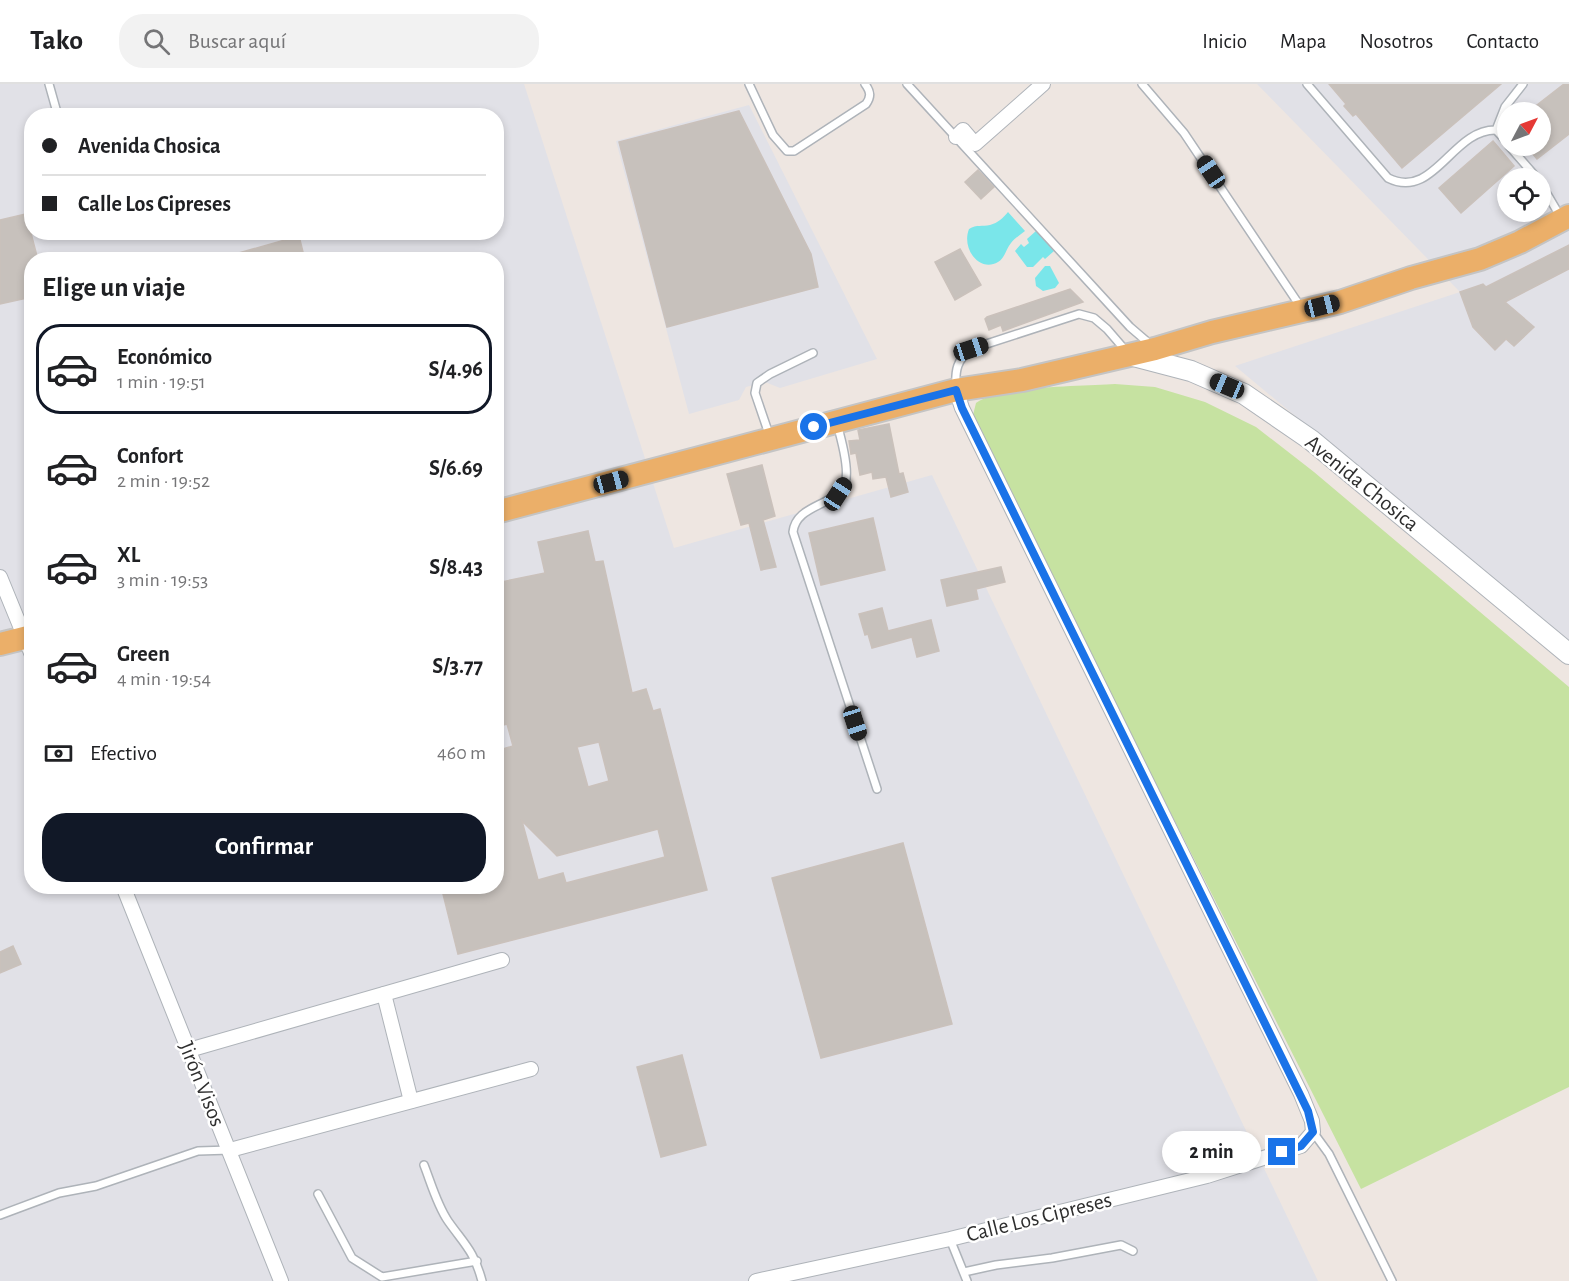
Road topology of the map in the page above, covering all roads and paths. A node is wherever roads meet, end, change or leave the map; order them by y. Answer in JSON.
{"nodes":[{"id":1,"x":49,"y":84,"type":"edge"},
{"id":2,"x":749,"y":84,"type":"edge"},
{"id":3,"x":865,"y":84,"type":"edge"},
{"id":4,"x":907,"y":84,"type":"edge"},
{"id":5,"x":1043,"y":84,"type":"edge"},
{"id":6,"x":1142,"y":84,"type":"edge"},
{"id":7,"x":1307,"y":84,"type":"edge"},
{"id":8,"x":1523,"y":84,"type":"edge"},
{"id":9,"x":55,"y":108,"type":"edge"},
{"id":10,"x":1496,"y":130,"type":"joint"},
{"id":11,"x":956,"y":137,"type":"junction"},
{"id":12,"x":1519,"y":156,"type":"edge"},
{"id":13,"x":1529,"y":168,"type":"edge"},
{"id":14,"x":1551,"y":197,"type":"edge"},
{"id":15,"x":1566,"y":218,"type":"edge"},
{"id":16,"x":1303,"y":310,"type":"junction"},
{"id":17,"x":1155,"y":349,"type":"junction"},
{"id":18,"x":813,"y":353,"type":"dead end"},
{"id":19,"x":1130,"y":355,"type":"junction"},
{"id":20,"x":956,"y":390,"type":"junction"},
{"id":21,"x":836,"y":422,"type":"junction"},
{"id":22,"x":771,"y":439,"type":"junction"},
{"id":23,"x":504,"y":510,"type":"edge"},
{"id":24,"x":0,"y":578,"type":"edge"},
{"id":25,"x":24,"y":632,"type":"edge"},
{"id":26,"x":24,"y":643,"type":"edge"},
{"id":27,"x":0,"y":644,"type":"edge"},
{"id":28,"x":1569,"y":654,"type":"edge"},
{"id":29,"x":877,"y":789,"type":"dead end"},
{"id":30,"x":126,"y":894,"type":"edge"},
{"id":31,"x":502,"y":960,"type":"dead end"},
{"id":32,"x":384,"y":994,"type":"junction"},
{"id":33,"x":189,"y":1050,"type":"junction"},
{"id":34,"x":531,"y":1069,"type":"dead end"},
{"id":35,"x":411,"y":1101,"type":"junction"},
{"id":36,"x":1313,"y":1132,"type":"junction"},
{"id":37,"x":230,"y":1150,"type":"junction"},
{"id":38,"x":423,"y":1165,"type":"dead end"},
{"id":39,"x":318,"y":1194,"type":"dead end"},
{"id":40,"x":0,"y":1215,"type":"edge"},
{"id":41,"x":950,"y":1239,"type":"junction"},
{"id":42,"x":1133,"y":1251,"type":"dead end"},
{"id":43,"x":477,"y":1261,"type":"junction"},
{"id":44,"x":964,"y":1272,"type":"junction"},
{"id":45,"x":281,"y":1281,"type":"edge"},
{"id":46,"x":482,"y":1281,"type":"edge"},
{"id":47,"x":756,"y":1281,"type":"edge"},
{"id":48,"x":967,"y":1281,"type":"edge"},
{"id":49,"x":1392,"y":1281,"type":"edge"}],
"edges":[{"from":1,"to":9,"type":"lane"},
{"from":2,"to":3,"type":"lane"},
{"from":4,"to":11,"type":"lane"},
{"from":5,"to":11,"type":"street"},
{"from":6,"to":16,"type":"lane"},
{"from":7,"to":10,"type":"lane"},
{"from":8,"to":10,"type":"lane"},
{"from":11,"to":17,"type":"lane"},
{"from":12,"to":13,"type":"lane"},
{"from":14,"to":15,"type":"lane"},
{"from":15,"to":16,"type":"main road","name":"Avenida Chosica"},
{"from":16,"to":17,"type":"main road","name":"Avenida Chosica"},
{"from":17,"to":19,"type":"main road","name":"Avenida Chosica"},
{"from":18,"to":22,"type":"lane"},
{"from":19,"to":20,"type":"main road","name":"Avenida Chosica"},
{"from":19,"to":20,"type":"lane"},
{"from":19,"to":28,"type":"street","name":"Avenida Chosica"},
{"from":20,"to":21,"type":"main road","name":"Avenida Chosica"},
{"from":20,"to":36,"type":"street"},
{"from":21,"to":22,"type":"main road","name":"Avenida Chosica"},
{"from":21,"to":29,"type":"lane"},
{"from":22,"to":23,"type":"main road","name":"Avenida Chosica"},
{"from":24,"to":25,"type":"street"},
{"from":26,"to":27,"type":"main road"},
{"from":30,"to":33,"type":"street","name":"Jirón Visos"},
{"from":31,"to":32,"type":"street"},
{"from":32,"to":33,"type":"street"},
{"from":32,"to":35,"type":"street"},
{"from":33,"to":37,"type":"street","name":"Jirón Visos"},
{"from":34,"to":35,"type":"street"},
{"from":35,"to":37,"type":"street"},
{"from":36,"to":41,"type":"street","name":"Calle Los Cipreses"},
{"from":36,"to":49,"type":"lane"},
{"from":37,"to":40,"type":"lane"},
{"from":37,"to":45,"type":"street","name":"Jirón Visos"},
{"from":38,"to":43,"type":"lane"},
{"from":39,"to":43,"type":"lane"},
{"from":41,"to":44,"type":"lane"},
{"from":41,"to":47,"type":"street","name":"Calle Los Cipreses"},
{"from":42,"to":44,"type":"lane"},
{"from":43,"to":46,"type":"lane"},
{"from":44,"to":48,"type":"lane"}]}
